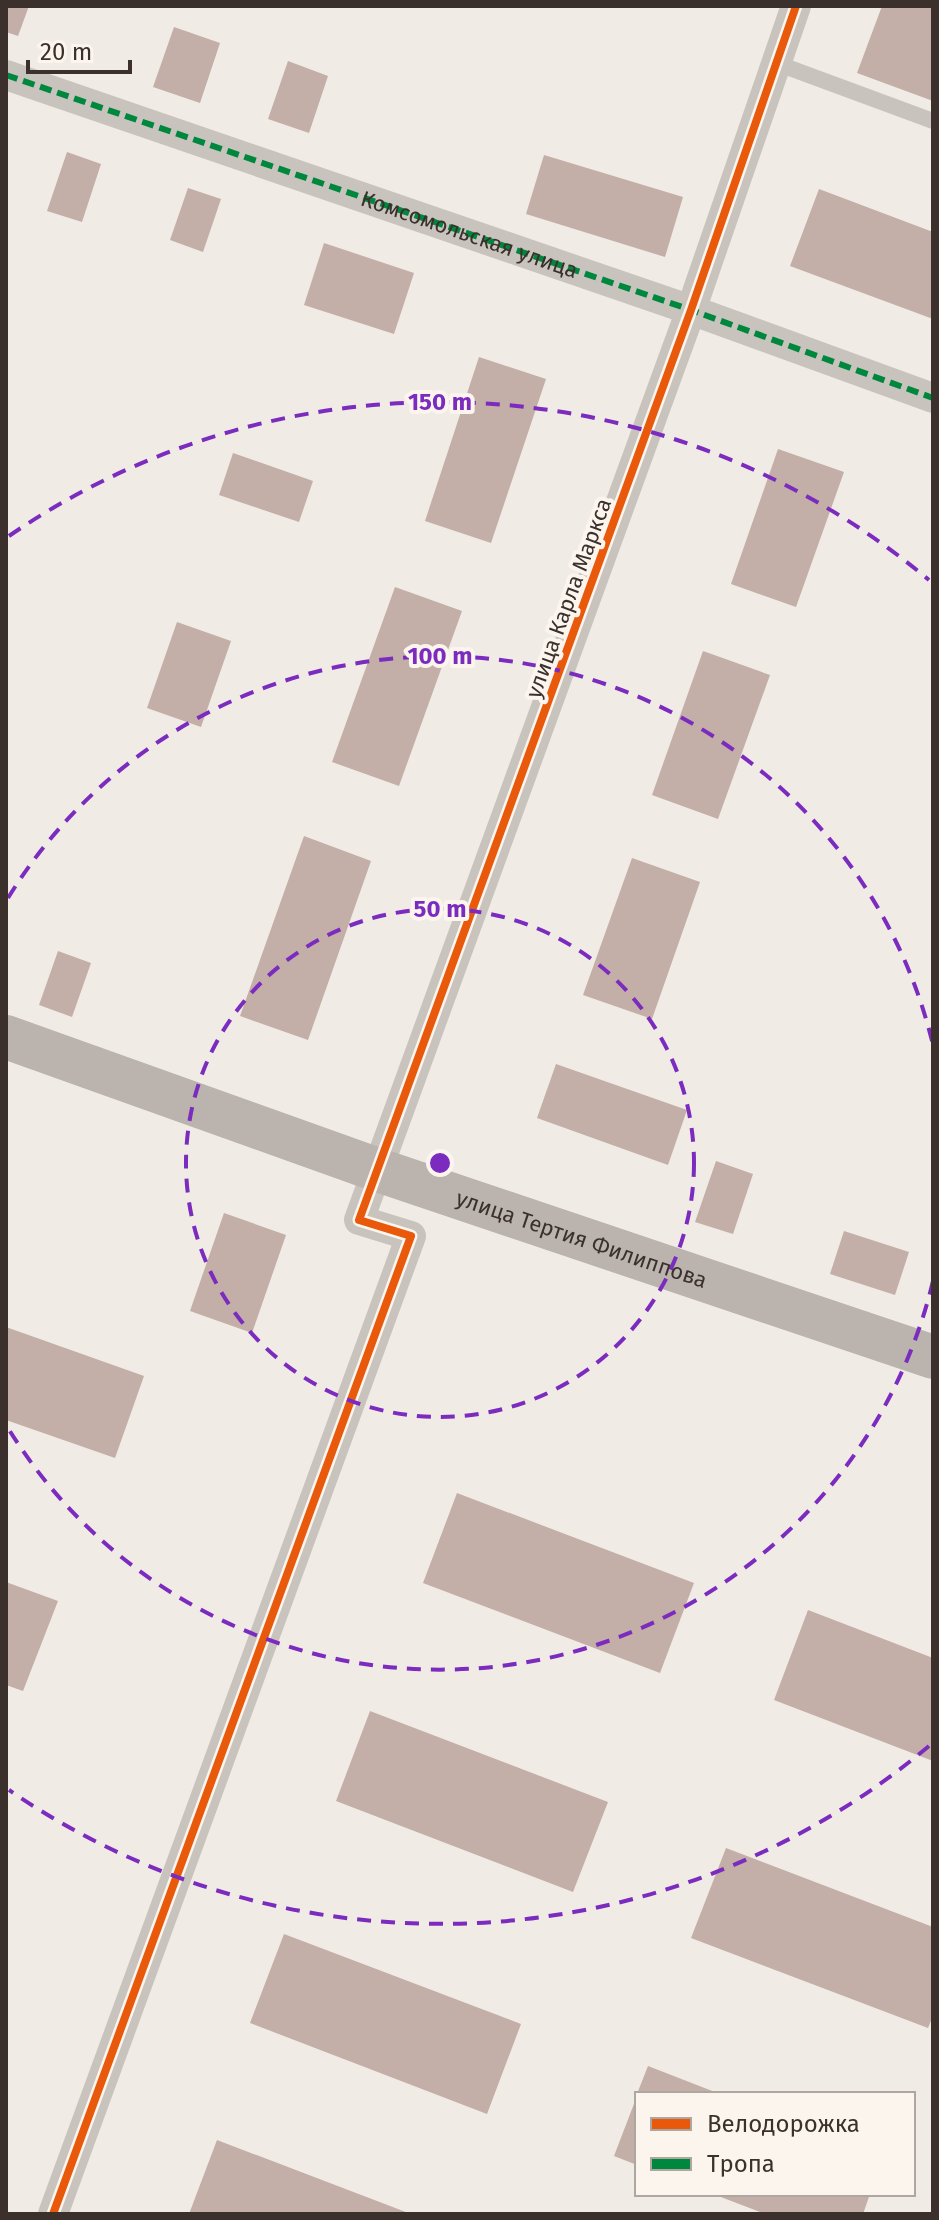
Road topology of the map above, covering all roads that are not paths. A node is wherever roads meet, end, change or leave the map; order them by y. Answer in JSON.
{"nodes":[{"id":1,"x":796,"y":6,"type":"edge"},
{"id":2,"x":776,"y":63,"type":"junction"},
{"id":3,"x":6,"y":75,"type":"edge"},
{"id":4,"x":933,"y":121,"type":"edge"},
{"id":5,"x":691,"y":310,"type":"junction"},
{"id":6,"x":933,"y":398,"type":"edge"},
{"id":7,"x":6,"y":1037,"type":"edge"},
{"id":8,"x":373,"y":1185,"type":"junction"},
{"id":9,"x":933,"y":1357,"type":"edge"},
{"id":10,"x":53,"y":2214,"type":"edge"}],
"edges":[{"from":1,"to":2,"type":"street","name":"улица Карла Маркса"},
{"from":2,"to":4,"type":"lane"},
{"from":2,"to":5,"type":"street","name":"улица Карла Маркса"},
{"from":3,"to":5,"type":"street","name":"Комсомольская улица"},
{"from":5,"to":6,"type":"street","name":"Комсомольская улица"},
{"from":5,"to":8,"type":"street","name":"улица Карла Маркса"},
{"from":7,"to":8,"type":"street","name":"улица Тертия Филиппова"},
{"from":8,"to":9,"type":"street","name":"улица Тертия Филиппова"},
{"from":8,"to":10,"type":"street"}]}
